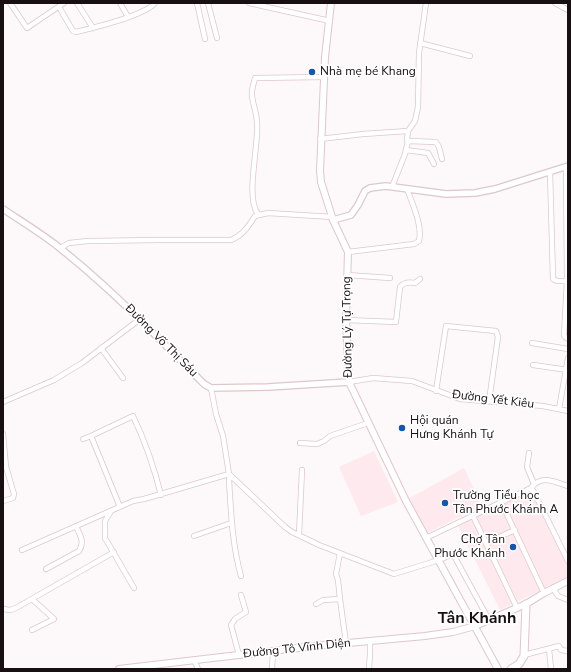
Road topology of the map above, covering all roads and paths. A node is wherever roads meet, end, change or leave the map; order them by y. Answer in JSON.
{"nodes":[{"id":1,"x":11,"y":3,"type":"edge"},
{"id":2,"x":64,"y":3,"type":"edge"},
{"id":3,"x":78,"y":3,"type":"edge"},
{"id":4,"x":120,"y":3,"type":"edge"},
{"id":5,"x":155,"y":3,"type":"edge"},
{"id":6,"x":197,"y":3,"type":"edge"},
{"id":7,"x":208,"y":3,"type":"edge"},
{"id":8,"x":249,"y":3,"type":"edge"},
{"id":9,"x":331,"y":3,"type":"edge"},
{"id":10,"x":426,"y":3,"type":"edge"},
{"id":11,"x":555,"y":3,"type":"edge"},
{"id":12,"x":567,"y":3,"type":"edge"},
{"id":13,"x":59,"y":7,"type":"junction"},
{"id":14,"x":567,"y":9,"type":"edge"},
{"id":15,"x":128,"y":17,"type":"junction"},
{"id":16,"x":330,"y":21,"type":"junction"},
{"id":17,"x":93,"y":28,"type":"junction"},
{"id":18,"x":216,"y":38,"type":"dead end"},
{"id":19,"x":205,"y":39,"type":"dead end"},
{"id":20,"x":420,"y":43,"type":"junction"},
{"id":21,"x":470,"y":56,"type":"dead end"},
{"id":22,"x":323,"y":77,"type":"junction"},
{"id":23,"x":408,"y":131,"type":"junction"},
{"id":24,"x":320,"y":139,"type":"junction"},
{"id":25,"x":408,"y":141,"type":"junction"},
{"id":26,"x":406,"y":150,"type":"junction"},
{"id":27,"x":442,"y":159,"type":"dead end"},
{"id":28,"x":434,"y":164,"type":"dead end"},
{"id":29,"x":567,"y":167,"type":"edge"},
{"id":30,"x":550,"y":172,"type":"junction"},
{"id":31,"x":392,"y":187,"type":"junction"},
{"id":32,"x":407,"y":189,"type":"junction"},
{"id":33,"x":3,"y":209,"type":"edge"},
{"id":34,"x":258,"y":214,"type":"junction"},
{"id":35,"x":333,"y":219,"type":"junction"},
{"id":36,"x":60,"y":248,"type":"junction"},
{"id":37,"x":348,"y":252,"type":"junction"},
{"id":38,"x":347,"y":275,"type":"junction"},
{"id":39,"x":390,"y":278,"type":"dead end"},
{"id":40,"x":420,"y":279,"type":"dead end"},
{"id":41,"x":567,"y":281,"type":"junction"},
{"id":42,"x":140,"y":319,"type":"junction"},
{"id":43,"x":346,"y":320,"type":"junction"},
{"id":44,"x":568,"y":339,"type":"edge"},
{"id":45,"x":532,"y":343,"type":"dead end"},
{"id":46,"x":101,"y":348,"type":"junction"},
{"id":47,"x":568,"y":349,"type":"edge"},
{"id":48,"x":568,"y":358,"type":"edge"},
{"id":49,"x":533,"y":365,"type":"dead end"},
{"id":50,"x":567,"y":370,"type":"edge"},
{"id":51,"x":123,"y":378,"type":"dead end"},
{"id":52,"x":349,"y":382,"type":"junction"},
{"id":53,"x":211,"y":388,"type":"junction"},
{"id":54,"x":436,"y":391,"type":"junction"},
{"id":55,"x":489,"y":401,"type":"junction"},
{"id":56,"x":3,"y":402,"type":"edge"},
{"id":57,"x":559,"y":409,"type":"junction"},
{"id":58,"x":568,"y":412,"type":"edge"},
{"id":59,"x":368,"y":423,"type":"junction"},
{"id":60,"x":3,"y":434,"type":"edge"},
{"id":61,"x":91,"y":436,"type":"junction"},
{"id":62,"x":83,"y":439,"type":"dead end"},
{"id":63,"x":300,"y":443,"type":"dead end"},
{"id":64,"x":529,"y":453,"type":"dead end"},
{"id":65,"x":302,"y":470,"type":"dead end"},
{"id":66,"x":230,"y":475,"type":"junction"},
{"id":67,"x":532,"y":486,"type":"junction"},
{"id":68,"x":568,"y":486,"type":"edge"},
{"id":69,"x":161,"y":494,"type":"junction"},
{"id":70,"x":3,"y":501,"type":"edge"},
{"id":71,"x":501,"y":502,"type":"junction"},
{"id":72,"x":120,"y":507,"type":"junction"},
{"id":73,"x":111,"y":511,"type":"junction"},
{"id":74,"x":473,"y":516,"type":"junction"},
{"id":75,"x":231,"y":523,"type":"junction"},
{"id":76,"x":76,"y":526,"type":"junction"},
{"id":77,"x":515,"y":530,"type":"junction"},
{"id":78,"x":299,"y":535,"type":"junction"},
{"id":79,"x":194,"y":536,"type":"dead end"},
{"id":80,"x":426,"y":538,"type":"junction"},
{"id":81,"x":486,"y":543,"type":"junction"},
{"id":82,"x":22,"y":550,"type":"dead end"},
{"id":83,"x":114,"y":552,"type":"junction"},
{"id":84,"x":340,"y":553,"type":"junction"},
{"id":85,"x":439,"y":560,"type":"junction"},
{"id":86,"x":568,"y":561,"type":"edge"},
{"id":87,"x":46,"y":569,"type":"dead end"},
{"id":88,"x":241,"y":576,"type":"dead end"},
{"id":89,"x":568,"y":581,"type":"edge"},
{"id":90,"x":134,"y":588,"type":"dead end"},
{"id":91,"x":553,"y":588,"type":"junction"},
{"id":92,"x":544,"y":593,"type":"junction"},
{"id":93,"x":241,"y":596,"type":"dead end"},
{"id":94,"x":32,"y":599,"type":"junction"},
{"id":95,"x":340,"y":599,"type":"junction"},
{"id":96,"x":568,"y":600,"type":"edge"},
{"id":97,"x":316,"y":604,"type":"dead end"},
{"id":98,"x":526,"y":604,"type":"junction"},
{"id":99,"x":517,"y":608,"type":"junction"},
{"id":100,"x":3,"y":610,"type":"edge"},
{"id":101,"x":489,"y":620,"type":"junction"},
{"id":102,"x":475,"y":626,"type":"junction"},
{"id":103,"x":32,"y":630,"type":"dead end"},
{"id":104,"x":370,"y":641,"type":"junction"},
{"id":105,"x":346,"y":643,"type":"junction"},
{"id":106,"x":549,"y":648,"type":"junction"},
{"id":107,"x":568,"y":650,"type":"edge"},
{"id":108,"x":273,"y":652,"type":"junction"},
{"id":109,"x":240,"y":655,"type":"junction"},
{"id":110,"x":524,"y":655,"type":"junction"},
{"id":111,"x":194,"y":660,"type":"junction"},
{"id":112,"x":520,"y":666,"type":"edge"},
{"id":113,"x":119,"y":669,"type":"edge"},
{"id":114,"x":198,"y":669,"type":"edge"},
{"id":115,"x":272,"y":669,"type":"edge"},
{"id":116,"x":369,"y":669,"type":"edge"},
{"id":117,"x":498,"y":669,"type":"edge"},
{"id":118,"x":511,"y":669,"type":"edge"},
{"id":119,"x":551,"y":669,"type":"edge"}],
"edges":[{"from":1,"to":13,"type":"street"},
{"from":2,"to":13,"type":"street"},
{"from":3,"to":17,"type":"street"},
{"from":4,"to":15,"type":"street"},
{"from":5,"to":15,"type":"street"},
{"from":6,"to":19,"type":"street"},
{"from":7,"to":18,"type":"street"},
{"from":8,"to":16,"type":"street"},
{"from":9,"to":16,"type":"main road","name":"Đường Lý Tự Trọng"},
{"from":10,"to":20,"type":"street"},
{"from":11,"to":14,"type":"street"},
{"from":12,"to":14,"type":"street"},
{"from":13,"to":17,"type":"street"},
{"from":15,"to":17,"type":"street"},
{"from":16,"to":22,"type":"main road","name":"Đường Lý Tự Trọng"},
{"from":20,"to":21,"type":"street"},
{"from":20,"to":23,"type":"street"},
{"from":22,"to":24,"type":"main road","name":"Đường Lý Tự Trọng"},
{"from":22,"to":34,"type":"street"},
{"from":23,"to":24,"type":"street"},
{"from":23,"to":25,"type":"street"},
{"from":24,"to":35,"type":"main road","name":"Đường Lý Tự Trọng"},
{"from":25,"to":26,"type":"street"},
{"from":25,"to":27,"type":"street"},
{"from":26,"to":28,"type":"street"},
{"from":26,"to":31,"type":"street"},
{"from":29,"to":30,"type":"street"},
{"from":29,"to":41,"type":"street"},
{"from":30,"to":32,"type":"street"},
{"from":30,"to":41,"type":"street"},
{"from":31,"to":32,"type":"street"},
{"from":31,"to":35,"type":"street"},
{"from":32,"to":37,"type":"street"},
{"from":33,"to":36,"type":"street","name":"Đường Võ Thị Sáu"},
{"from":34,"to":35,"type":"street"},
{"from":34,"to":36,"type":"street"},
{"from":35,"to":37,"type":"main road","name":"Đường Lý Tự Trọng"},
{"from":36,"to":42,"type":"street","name":"Đường Võ Thị Sáu"},
{"from":37,"to":38,"type":"main road","name":"Đường Lý Tự Trọng"},
{"from":38,"to":39,"type":"street"},
{"from":38,"to":43,"type":"main road","name":"Đường Lý Tự Trọng"},
{"from":40,"to":43,"type":"street"},
{"from":41,"to":44,"type":"street"},
{"from":42,"to":46,"type":"street"},
{"from":42,"to":53,"type":"street","name":"Đường Võ Thị Sáu"},
{"from":43,"to":52,"type":"main road","name":"Đường Lý Tự Trọng"},
{"from":45,"to":47,"type":"street"},
{"from":46,"to":51,"type":"street"},
{"from":46,"to":56,"type":"street"},
{"from":48,"to":50,"type":"street"},
{"from":49,"to":50,"type":"street"},
{"from":50,"to":57,"type":"street"},
{"from":52,"to":53,"type":"street"},
{"from":52,"to":54,"type":"street","name":"Đường Yết Kiêu"},
{"from":52,"to":59,"type":"main road","name":"Đường Lý Tự Trọng"},
{"from":53,"to":66,"type":"street"},
{"from":54,"to":55,"type":"street","name":"Đường Yết Kiêu"},
{"from":54,"to":55,"type":"street"},
{"from":55,"to":57,"type":"street","name":"Đường Yết Kiêu"},
{"from":57,"to":58,"type":"street","name":"Đường Yết Kiêu"},
{"from":59,"to":63,"type":"street"},
{"from":59,"to":80,"type":"main road","name":"Đường Lý Tự Trọng"},
{"from":60,"to":70,"type":"street"},
{"from":61,"to":62,"type":"street"},
{"from":61,"to":69,"type":"street"},
{"from":61,"to":72,"type":"street"},
{"from":64,"to":67,"type":"street"},
{"from":65,"to":78,"type":"street"},
{"from":66,"to":69,"type":"street"},
{"from":66,"to":75,"type":"street"},
{"from":66,"to":78,"type":"street"},
{"from":67,"to":68,"type":"street"},
{"from":67,"to":71,"type":"street"},
{"from":67,"to":86,"type":"street"},
{"from":69,"to":72,"type":"street"},
{"from":71,"to":74,"type":"street"},
{"from":71,"to":77,"type":"street"},
{"from":72,"to":73,"type":"street"},
{"from":73,"to":76,"type":"street"},
{"from":73,"to":83,"type":"street"},
{"from":74,"to":80,"type":"street"},
{"from":74,"to":81,"type":"street"},
{"from":75,"to":79,"type":"street"},
{"from":75,"to":88,"type":"street"},
{"from":76,"to":82,"type":"street"},
{"from":76,"to":87,"type":"street"},
{"from":77,"to":81,"type":"street"},
{"from":77,"to":92,"type":"street"},
{"from":78,"to":84,"type":"street"},
{"from":80,"to":85,"type":"main road","name":"Đường Lý Tự Trọng"},
{"from":81,"to":99,"type":"street"},
{"from":83,"to":90,"type":"street"},
{"from":83,"to":94,"type":"street"},
{"from":84,"to":85,"type":"street"},
{"from":84,"to":95,"type":"street"},
{"from":85,"to":101,"type":"street"},
{"from":85,"to":102,"type":"main road","name":"Đường Lý Tự Trọng"},
{"from":89,"to":91,"type":"main road","name":"Đường Tô Vĩnh Diện"},
{"from":91,"to":92,"type":"main road","name":"Đường Tô Vĩnh Diện"},
{"from":91,"to":96,"type":"street"},
{"from":92,"to":98,"type":"main road","name":"Đường Tô Vĩnh Diện"},
{"from":93,"to":109,"type":"street"},
{"from":94,"to":100,"type":"street"},
{"from":94,"to":103,"type":"street"},
{"from":95,"to":97,"type":"street"},
{"from":95,"to":105,"type":"street"},
{"from":98,"to":99,"type":"main road","name":"Đường Tô Vĩnh Diện"},
{"from":98,"to":110,"type":"main road"},
{"from":99,"to":101,"type":"main road","name":"Đường Tô Vĩnh Diện"},
{"from":101,"to":102,"type":"main road","name":"Đường Tô Vĩnh Diện"},
{"from":102,"to":104,"type":"main road","name":"Đường Tô Vĩnh Diện"},
{"from":102,"to":117,"type":"main road","name":"Đường Lý Tự Trọng"},
{"from":104,"to":105,"type":"main road","name":"Đường Tô Vĩnh Diện"},
{"from":104,"to":116,"type":"street"},
{"from":105,"to":108,"type":"main road","name":"Đường Tô Vĩnh Diện"},
{"from":106,"to":107,"type":"street"},
{"from":106,"to":110,"type":"street"},
{"from":106,"to":119,"type":"street"},
{"from":108,"to":109,"type":"main road","name":"Đường Tô Vĩnh Diện"},
{"from":108,"to":115,"type":"street"},
{"from":109,"to":111,"type":"main road","name":"Đường Tô Vĩnh Diện"},
{"from":110,"to":112,"type":"main road"},
{"from":111,"to":113,"type":"main road","name":"Đường Tô Vĩnh Diện"},
{"from":111,"to":114,"type":"street"},
{"from":112,"to":118,"type":"main road"}]}
